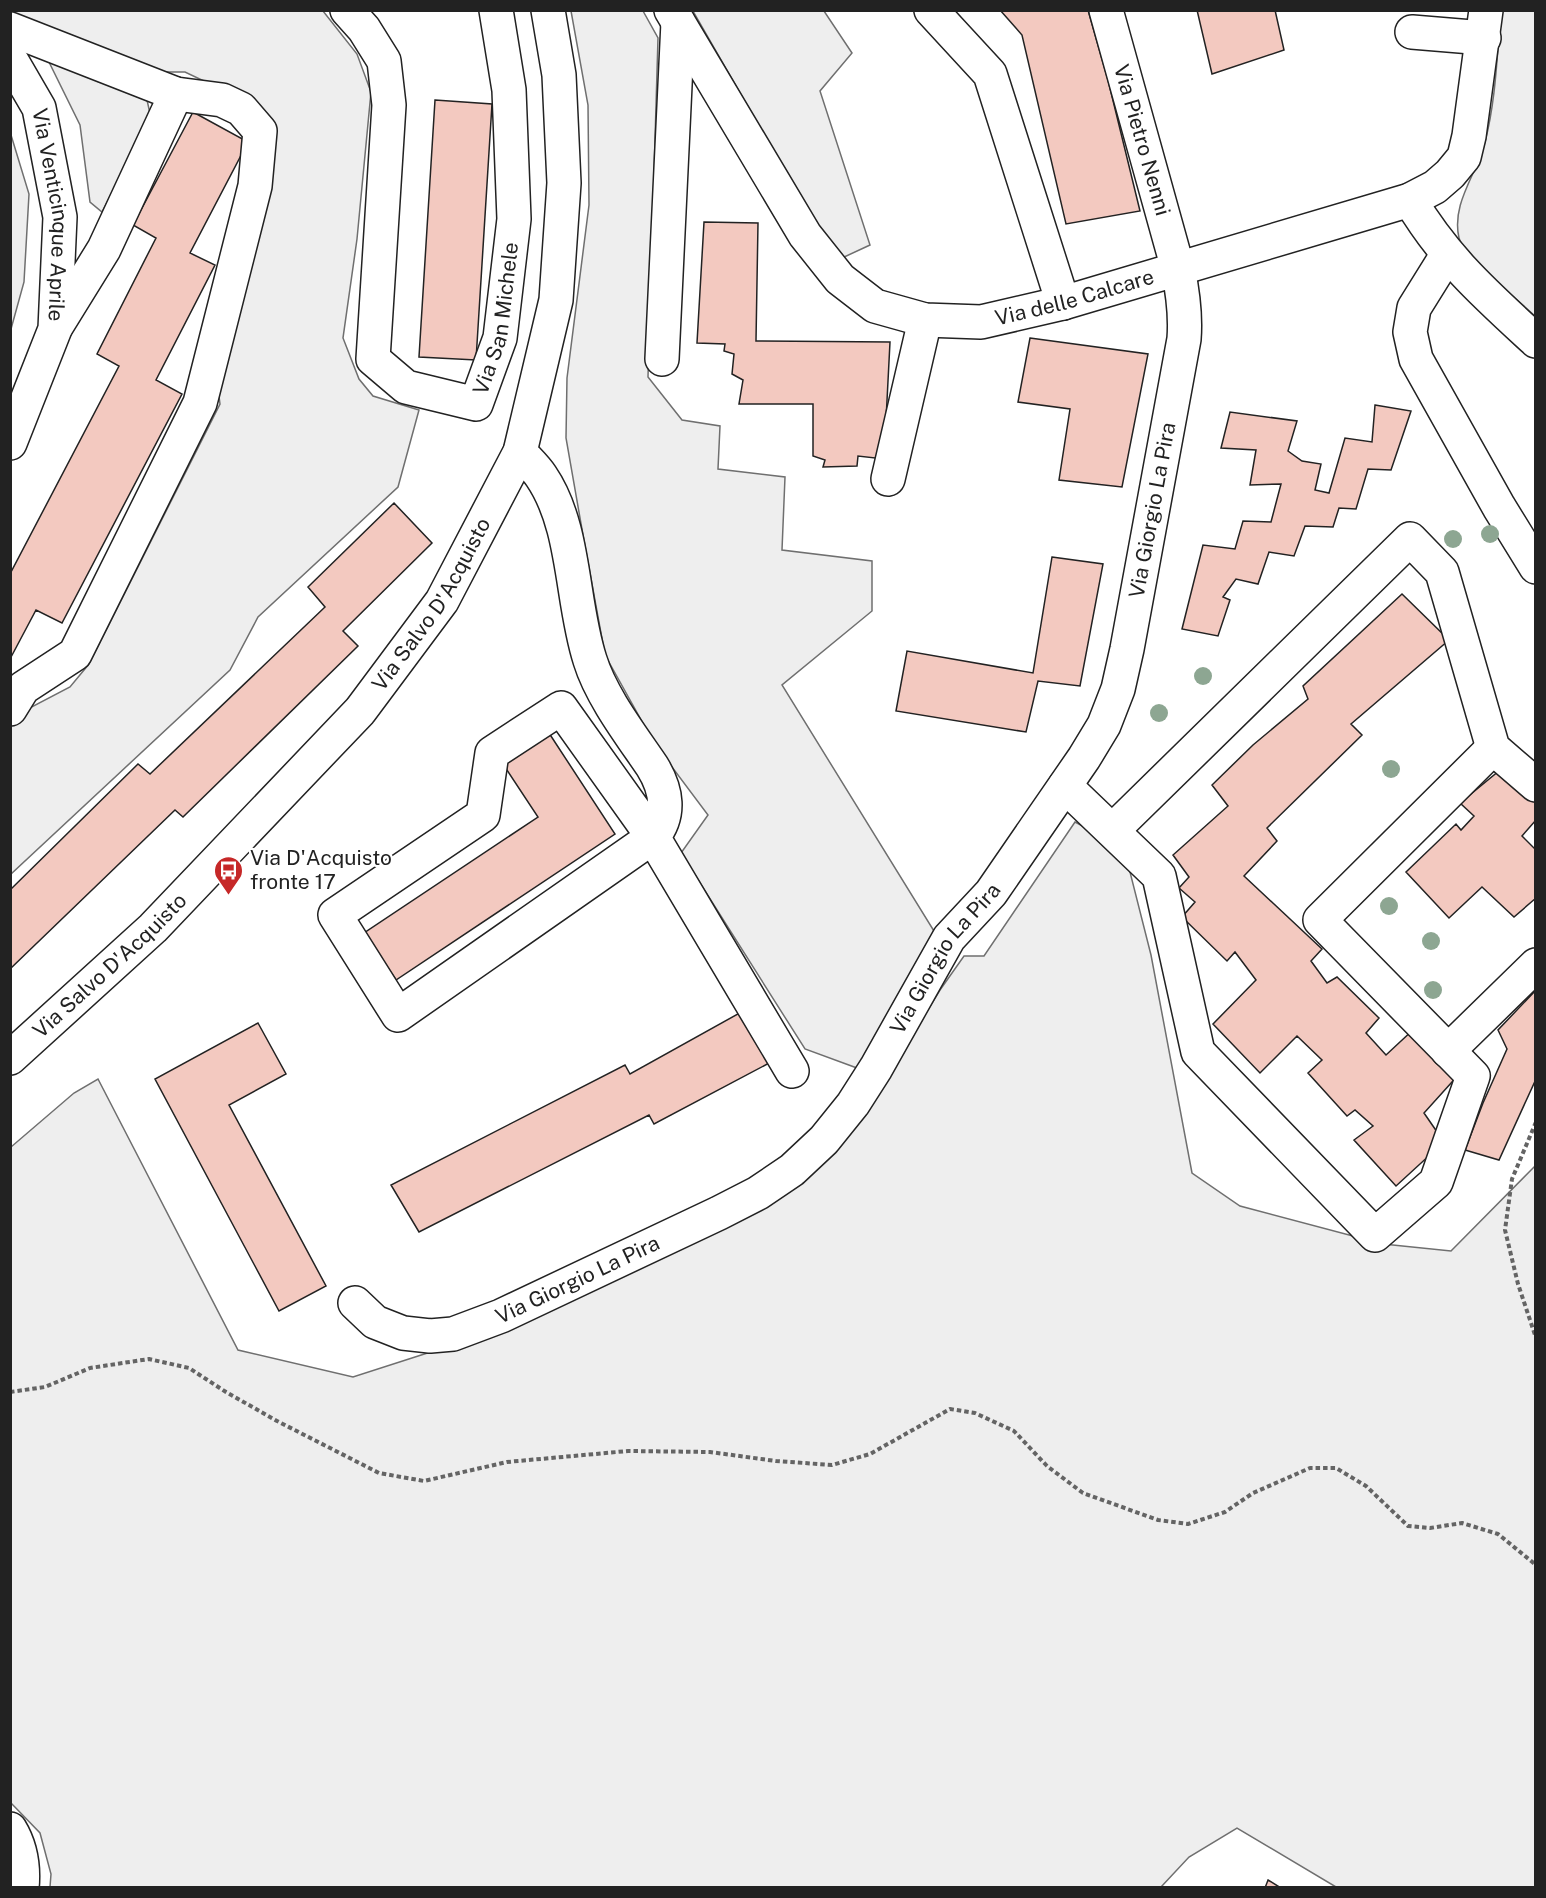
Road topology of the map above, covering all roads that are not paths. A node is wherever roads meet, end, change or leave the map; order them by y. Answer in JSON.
{"nodes":[{"id":1,"x":347,"y":10,"type":"edge"},
{"id":2,"x":496,"y":10,"type":"edge"},
{"id":3,"x":548,"y":10,"type":"edge"},
{"id":4,"x":931,"y":10,"type":"edge"},
{"id":5,"x":1106,"y":10,"type":"edge"},
{"id":6,"x":674,"y":16,"type":"edge"},
{"id":7,"x":1485,"y":24,"type":"edge"},
{"id":8,"x":10,"y":29,"type":"edge"},
{"id":9,"x":1412,"y":32,"type":"dead end"},
{"id":10,"x":10,"y":58,"type":"edge"},
{"id":11,"x":176,"y":94,"type":"junction"},
{"id":12,"x":1410,"y":200,"type":"junction"},
{"id":13,"x":1447,"y":255,"type":"junction"},
{"id":14,"x":1178,"y":269,"type":"junction"},
{"id":15,"x":1063,"y":303,"type":"junction"},
{"id":16,"x":925,"y":320,"type":"junction"},
{"id":17,"x":55,"y":329,"type":"junction"},
{"id":18,"x":1536,"y":340,"type":"edge"},
{"id":19,"x":663,"y":360,"type":"dead end"},
{"id":20,"x":10,"y":443,"type":"edge"},
{"id":21,"x":520,"y":452,"type":"junction"},
{"id":22,"x":888,"y":479,"type":"dead end"},
{"id":23,"x":1536,"y":567,"type":"edge"},
{"id":24,"x":10,"y":709,"type":"edge"},
{"id":25,"x":1493,"y":748,"type":"junction"},
{"id":26,"x":1536,"y":784,"type":"edge"},
{"id":27,"x":1065,"y":786,"type":"junction"},
{"id":28,"x":1113,"y":830,"type":"junction"},
{"id":29,"x":653,"y":837,"type":"junction"},
{"id":30,"x":1536,"y":965,"type":"edge"},
{"id":31,"x":1448,"y":1051,"type":"junction"},
{"id":32,"x":10,"y":1058,"type":"edge"},
{"id":33,"x":792,"y":1071,"type":"dead end"},
{"id":34,"x":355,"y":1303,"type":"dead end"},
{"id":35,"x":10,"y":1829,"type":"edge"},
{"id":36,"x":22,"y":1887,"type":"edge"}],
"edges":[{"from":1,"to":2,"type":"street","name":"Via San Michele"},
{"from":3,"to":21,"type":"street","name":"Via Salvo D'Acquisto"},
{"from":4,"to":15,"type":"street"},
{"from":5,"to":14,"type":"street","name":"Via Pietro Nenni"},
{"from":6,"to":16,"type":"street","name":"Via delle Calcare"},
{"from":6,"to":19,"type":"street"},
{"from":7,"to":9,"type":"street"},
{"from":7,"to":12,"type":"street","name":"Via delle Calcare"},
{"from":8,"to":11,"type":"street"},
{"from":10,"to":17,"type":"street","name":"Via Venticinque Aprile"},
{"from":11,"to":17,"type":"street"},
{"from":11,"to":24,"type":"street"},
{"from":12,"to":13,"type":"street"},
{"from":12,"to":14,"type":"street","name":"Via delle Calcare"},
{"from":13,"to":18,"type":"street"},
{"from":13,"to":23,"type":"street"},
{"from":14,"to":15,"type":"street","name":"Via delle Calcare"},
{"from":14,"to":27,"type":"street","name":"Via Giorgio La Pira"},
{"from":15,"to":16,"type":"street","name":"Via delle Calcare"},
{"from":16,"to":22,"type":"street"},
{"from":17,"to":20,"type":"street","name":"Via Venticinque Aprile"},
{"from":21,"to":29,"type":"street"},
{"from":21,"to":32,"type":"street","name":"Via Salvo D'Acquisto"},
{"from":25,"to":26,"type":"street"},
{"from":25,"to":28,"type":"street"},
{"from":25,"to":31,"type":"street"},
{"from":27,"to":28,"type":"street"},
{"from":27,"to":34,"type":"street","name":"Via Giorgio La Pira"},
{"from":28,"to":31,"type":"street"},
{"from":29,"to":29,"type":"street"},
{"from":29,"to":33,"type":"street"},
{"from":30,"to":31,"type":"street"},
{"from":35,"to":36,"type":"street"}]}
